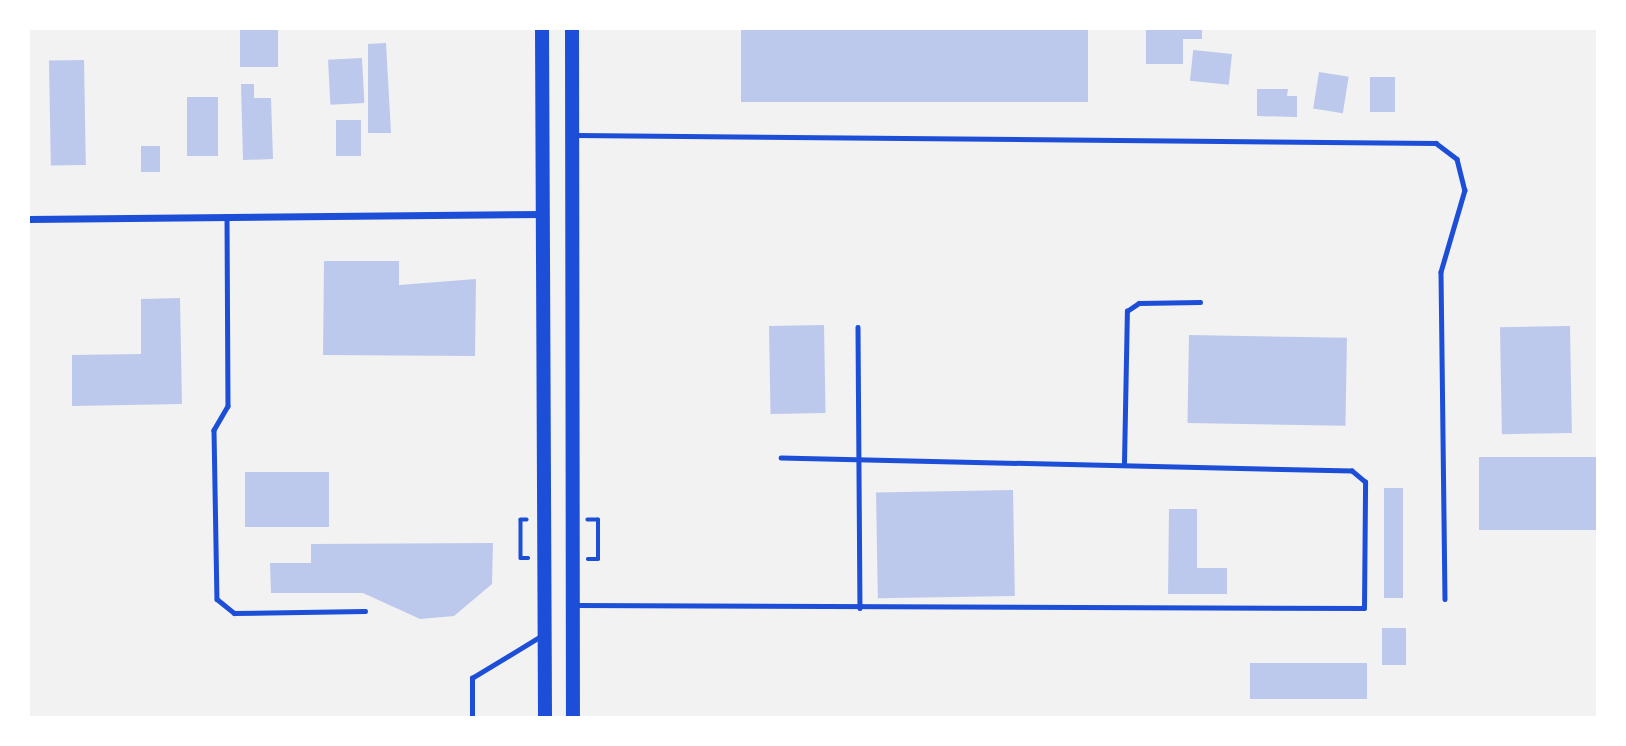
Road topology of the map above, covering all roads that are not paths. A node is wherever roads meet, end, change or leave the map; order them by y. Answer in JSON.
{"nodes":[{"id":1,"x":542,"y":28,"type":"edge"},
{"id":2,"x":572,"y":28,"type":"edge"},
{"id":3,"x":570,"y":135,"type":"junction"},
{"id":4,"x":543,"y":214,"type":"junction"},
{"id":5,"x":227,"y":216,"type":"junction"},
{"id":6,"x":28,"y":219,"type":"edge"},
{"id":7,"x":1200,"y":302,"type":"dead end"},
{"id":8,"x":858,"y":327,"type":"dead end"},
{"id":9,"x":781,"y":458,"type":"dead end"},
{"id":10,"x":859,"y":460,"type":"junction"},
{"id":11,"x":1124,"y":463,"type":"junction"},
{"id":12,"x":1445,"y":599,"type":"dead end"},
{"id":13,"x":572,"y":605,"type":"junction"},
{"id":14,"x":860,"y":608,"type":"junction"},
{"id":15,"x":365,"y":611,"type":"dead end"},
{"id":16,"x":544,"y":634,"type":"junction"},
{"id":17,"x":472,"y":718,"type":"edge"},
{"id":18,"x":545,"y":718,"type":"edge"},
{"id":19,"x":573,"y":718,"type":"edge"}],
"edges":[{"from":1,"to":4,"type":"highway"},
{"from":2,"to":3,"type":"highway"},
{"from":3,"to":12,"type":"lane"},
{"from":3,"to":13,"type":"highway"},
{"from":4,"to":5,"type":"street"},
{"from":4,"to":16,"type":"highway"},
{"from":5,"to":6,"type":"street"},
{"from":5,"to":15,"type":"lane"},
{"from":7,"to":11,"type":"lane"},
{"from":8,"to":10,"type":"lane"},
{"from":9,"to":10,"type":"lane"},
{"from":10,"to":11,"type":"lane"},
{"from":10,"to":14,"type":"lane"},
{"from":11,"to":14,"type":"lane"},
{"from":13,"to":14,"type":"lane"},
{"from":13,"to":19,"type":"highway"},
{"from":16,"to":17,"type":"lane"},
{"from":16,"to":18,"type":"highway"}]}
